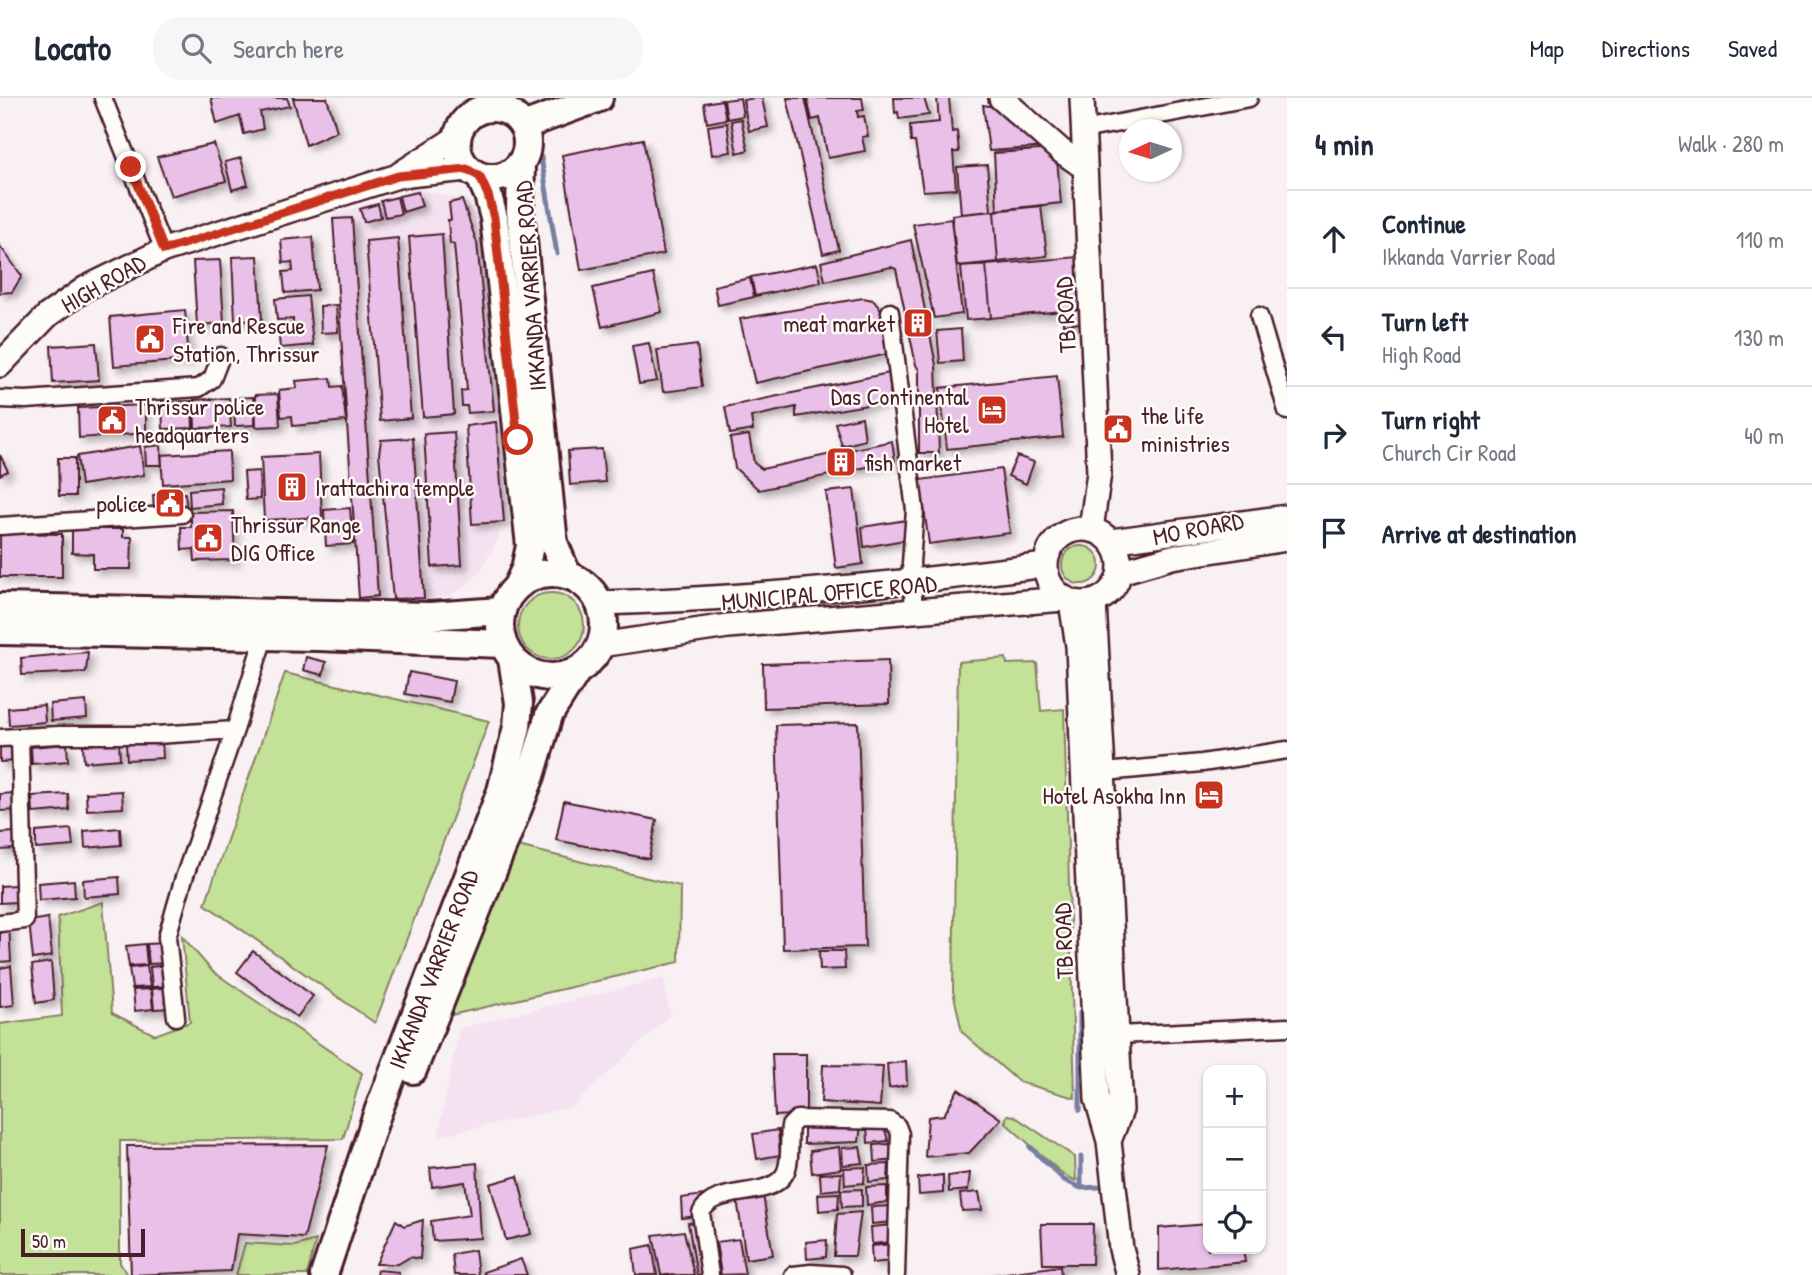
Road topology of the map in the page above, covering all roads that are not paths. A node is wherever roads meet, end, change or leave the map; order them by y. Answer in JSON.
{"nodes":[{"id":1,"x":103,"y":98,"type":"edge"},
{"id":2,"x":599,"y":98,"type":"edge"},
{"id":3,"x":1001,"y":98,"type":"edge"},
{"id":4,"x":1082,"y":98,"type":"edge"},
{"id":5,"x":1249,"y":98,"type":"edge"},
{"id":6,"x":510,"y":112,"type":"edge"},
{"id":7,"x":462,"y":119,"type":"edge"},
{"id":8,"x":1083,"y":130,"type":"junction"},
{"id":9,"x":521,"y":163,"type":"junction"},
{"id":10,"x":1084,"y":167,"type":"junction"},
{"id":11,"x":473,"y":173,"type":"junction"},
{"id":12,"x":398,"y":176,"type":"junction"},
{"id":13,"x":164,"y":250,"type":"junction"},
{"id":14,"x":890,"y":312,"type":"dead end"},
{"id":15,"x":1259,"y":316,"type":"dead end"},
{"id":16,"x":221,"y":356,"type":"dead end"},
{"id":17,"x":0,"y":365,"type":"edge"},
{"id":18,"x":1282,"y":377,"type":"edge"},
{"id":19,"x":0,"y":399,"type":"edge"},
{"id":20,"x":1287,"y":411,"type":"edge"},
{"id":21,"x":182,"y":514,"type":"dead end"},
{"id":22,"x":1287,"y":517,"type":"edge"},
{"id":23,"x":0,"y":526,"type":"edge"},
{"id":24,"x":1101,"y":535,"type":"junction"},
{"id":25,"x":1287,"y":539,"type":"edge"},
{"id":26,"x":1046,"y":565,"type":"junction"},
{"id":27,"x":1120,"y":572,"type":"junction"},
{"id":28,"x":567,"y":574,"type":"junction"},
{"id":29,"x":913,"y":581,"type":"junction"},
{"id":30,"x":518,"y":584,"type":"junction"},
{"id":31,"x":1068,"y":600,"type":"junction"},
{"id":32,"x":1094,"y":602,"type":"junction"},
{"id":33,"x":599,"y":603,"type":"junction"},
{"id":34,"x":0,"y":607,"type":"edge"},
{"id":35,"x":501,"y":611,"type":"junction"},
{"id":36,"x":914,"y":611,"type":"junction"},
{"id":37,"x":0,"y":631,"type":"edge"},
{"id":38,"x":264,"y":636,"type":"junction"},
{"id":39,"x":600,"y":645,"type":"junction"},
{"id":40,"x":508,"y":652,"type":"junction"},
{"id":41,"x":577,"y":671,"type":"junction"},
{"id":42,"x":235,"y":730,"type":"junction"},
{"id":43,"x":0,"y":738,"type":"edge"},
{"id":44,"x":20,"y":738,"type":"junction"},
{"id":45,"x":1287,"y":750,"type":"edge"},
{"id":46,"x":1105,"y":772,"type":"junction"},
{"id":47,"x":0,"y":923,"type":"edge"},
{"id":48,"x":176,"y":1017,"type":"dead end"},
{"id":49,"x":1287,"y":1027,"type":"edge"},
{"id":50,"x":1118,"y":1035,"type":"junction"},
{"id":51,"x":1109,"y":1141,"type":"junction"},
{"id":52,"x":324,"y":1275,"type":"edge"},
{"id":53,"x":341,"y":1275,"type":"edge"},
{"id":54,"x":710,"y":1275,"type":"edge"},
{"id":55,"x":793,"y":1275,"type":"edge"},
{"id":56,"x":842,"y":1275,"type":"edge"},
{"id":57,"x":896,"y":1275,"type":"edge"},
{"id":58,"x":1128,"y":1275,"type":"edge"}],
"edges":[{"from":1,"to":13,"type":"street"},
{"from":2,"to":6,"type":"main road"},
{"from":3,"to":10,"type":"main road"},
{"from":4,"to":8,"type":"main road","name":"TB ROAD"},
{"from":5,"to":8,"type":"street"},
{"from":6,"to":7,"type":"main road"},
{"from":6,"to":9,"type":"main road"},
{"from":7,"to":11,"type":"main road"},
{"from":7,"to":12,"type":"main road"},
{"from":8,"to":10,"type":"main road","name":"TB ROAD"},
{"from":9,"to":11,"type":"main road"},
{"from":9,"to":28,"type":"main road","name":"IKKANDA VARRIER ROAD"},
{"from":10,"to":24,"type":"main road","name":"TB ROAD"},
{"from":11,"to":12,"type":"main road","name":"HIGH ROAD"},
{"from":11,"to":30,"type":"main road","name":"IKKANDA VARRIER ROAD"},
{"from":12,"to":13,"type":"main road","name":"HIGH ROAD"},
{"from":13,"to":17,"type":"main road","name":"HIGH ROAD"},
{"from":14,"to":29,"type":"street"},
{"from":15,"to":18,"type":"street"},
{"from":16,"to":19,"type":"street"},
{"from":18,"to":20,"type":"street"},
{"from":21,"to":23,"type":"street"},
{"from":22,"to":24,"type":"main road"},
{"from":24,"to":26,"type":"main road"},
{"from":24,"to":27,"type":"main road"},
{"from":25,"to":27,"type":"main road","name":"MO ROARD"},
{"from":26,"to":29,"type":"main road"},
{"from":26,"to":31,"type":"main road"},
{"from":27,"to":32,"type":"main road"},
{"from":28,"to":30,"type":"main road"},
{"from":28,"to":33,"type":"main road"},
{"from":29,"to":33,"type":"main road"},
{"from":29,"to":36,"type":"street"},
{"from":30,"to":35,"type":"main road"},
{"from":31,"to":32,"type":"main road"},
{"from":31,"to":36,"type":"main road","name":"MUNICIPAL OFFICE ROAD"},
{"from":31,"to":51,"type":"main road","name":"TB ROAD"},
{"from":32,"to":46,"type":"main road"},
{"from":33,"to":39,"type":"main road"},
{"from":34,"to":35,"type":"main road"},
{"from":35,"to":40,"type":"main road"},
{"from":36,"to":39,"type":"main road","name":"MUNICIPAL OFFICE ROAD"},
{"from":37,"to":38,"type":"main road"},
{"from":38,"to":40,"type":"main road"},
{"from":38,"to":42,"type":"street"},
{"from":39,"to":41,"type":"main road"},
{"from":40,"to":41,"type":"main road"},
{"from":40,"to":52,"type":"main road","name":"IKKANDA VARRIER ROAD"},
{"from":41,"to":53,"type":"main road","name":"IKKANDA VARRIER ROAD"},
{"from":42,"to":44,"type":"street"},
{"from":42,"to":48,"type":"street"},
{"from":43,"to":44,"type":"street"},
{"from":44,"to":47,"type":"street"},
{"from":45,"to":46,"type":"street"},
{"from":46,"to":50,"type":"main road"},
{"from":49,"to":50,"type":"street"},
{"from":50,"to":51,"type":"main road"},
{"from":51,"to":58,"type":"main road","name":"TB ROAD"},
{"from":54,"to":57,"type":"street"},
{"from":55,"to":56,"type":"street"}]}
